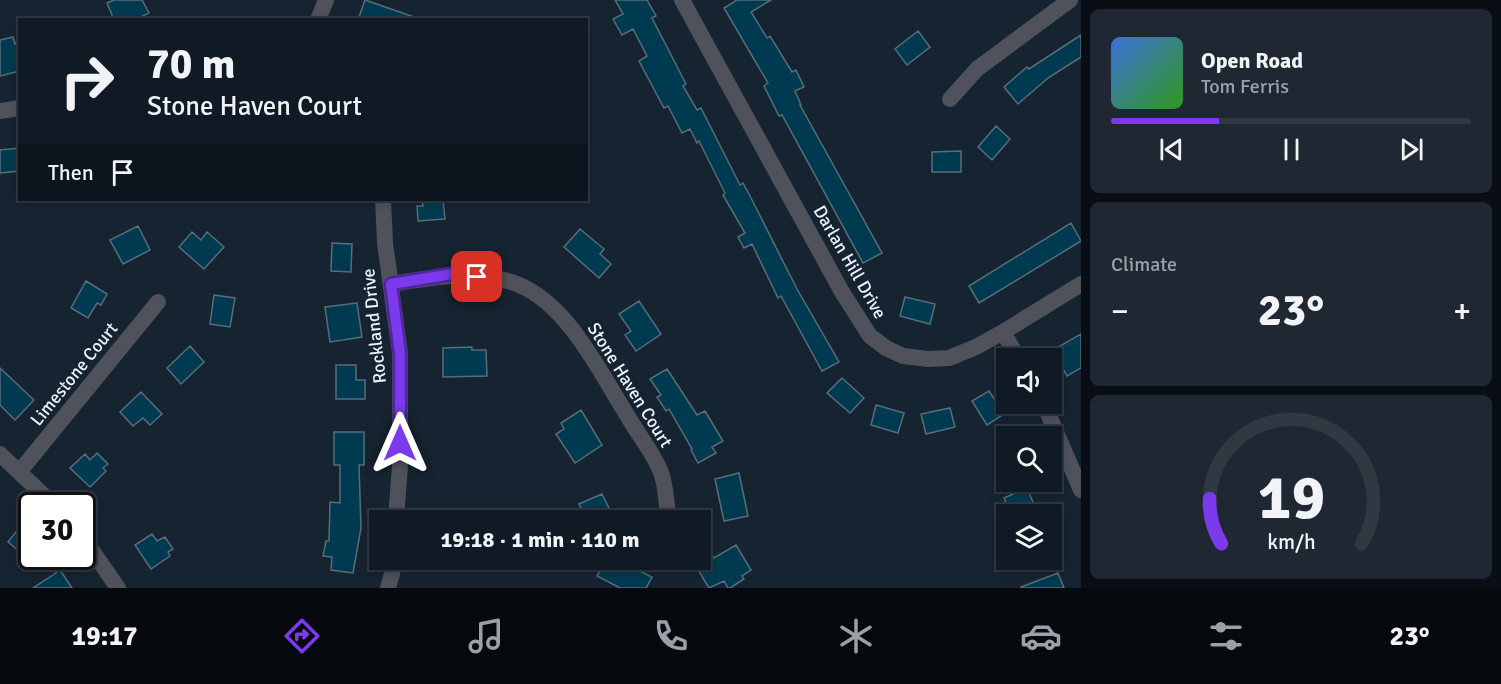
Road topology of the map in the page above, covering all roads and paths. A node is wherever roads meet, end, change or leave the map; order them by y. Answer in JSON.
{"nodes":[{"id":1,"x":326,"y":0,"type":"edge"},
{"id":2,"x":682,"y":0,"type":"edge"},
{"id":3,"x":1070,"y":0,"type":"edge"},
{"id":4,"x":319,"y":18,"type":"edge"},
{"id":5,"x":950,"y":99,"type":"dead end"},
{"id":6,"x":18,"y":108,"type":"edge"},
{"id":7,"x":0,"y":111,"type":"edge"},
{"id":8,"x":383,"y":201,"type":"edge"},
{"id":9,"x":391,"y":284,"type":"junction"},
{"id":10,"x":1081,"y":284,"type":"edge"},
{"id":11,"x":158,"y":302,"type":"dead end"},
{"id":12,"x":1003,"y":332,"type":"junction"},
{"id":13,"x":1012,"y":348,"type":"edge"},
{"id":14,"x":1048,"y":414,"type":"edge"},
{"id":15,"x":0,"y":454,"type":"edge"},
{"id":16,"x":20,"y":471,"type":"junction"},
{"id":17,"x":1081,"y":490,"type":"edge"},
{"id":18,"x":40,"y":492,"type":"edge"},
{"id":19,"x":397,"y":510,"type":"edge"},
{"id":20,"x":667,"y":510,"type":"edge"},
{"id":21,"x":96,"y":556,"type":"edge"},
{"id":22,"x":392,"y":570,"type":"edge"},
{"id":23,"x":118,"y":588,"type":"edge"},
{"id":24,"x":388,"y":588,"type":"edge"}],
"edges":[{"from":1,"to":4,"type":"street"},
{"from":2,"to":12,"type":"street","name":"Darlan Hill Drive"},
{"from":3,"to":5,"type":"street"},
{"from":6,"to":7,"type":"street"},
{"from":8,"to":9,"type":"street","name":"Rockland Drive"},
{"from":9,"to":19,"type":"street","name":"Rockland Drive"},
{"from":9,"to":20,"type":"street","name":"Stone Haven Court"},
{"from":10,"to":12,"type":"street","name":"Darlan Hill Drive"},
{"from":11,"to":16,"type":"street","name":"Limestone Court"},
{"from":12,"to":13,"type":"street"},
{"from":14,"to":17,"type":"street"},
{"from":15,"to":16,"type":"street"},
{"from":16,"to":18,"type":"street"},
{"from":21,"to":23,"type":"street"},
{"from":22,"to":24,"type":"street"}]}
